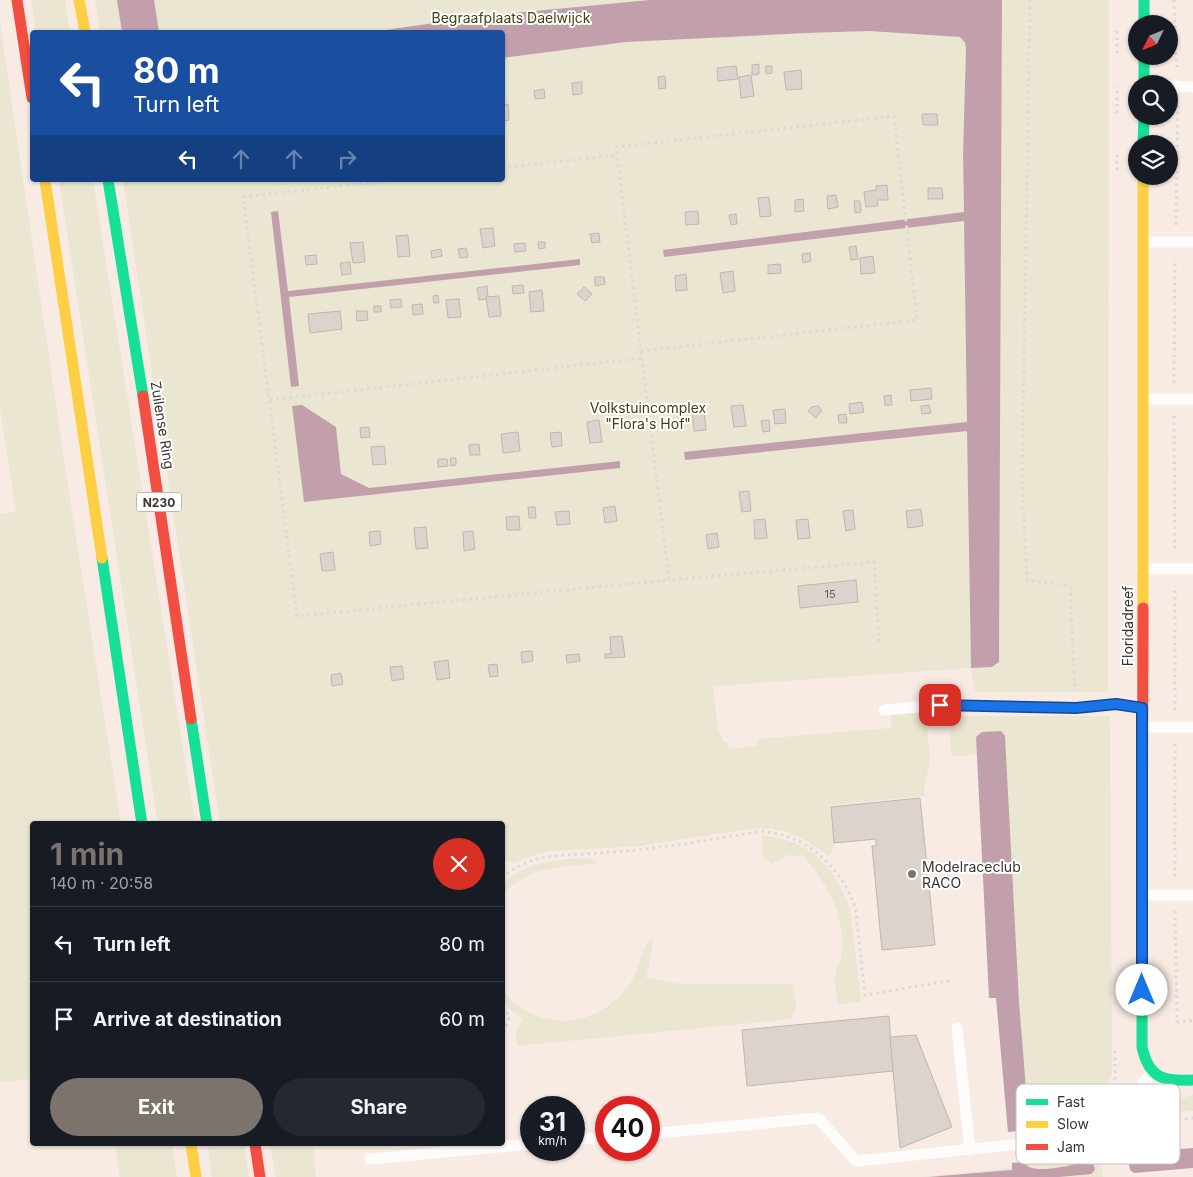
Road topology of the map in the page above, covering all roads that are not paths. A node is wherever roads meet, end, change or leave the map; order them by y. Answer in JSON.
{"nodes":[{"id":1,"x":17,"y":0,"type":"edge"},
{"id":2,"x":79,"y":0,"type":"edge"},
{"id":3,"x":1144,"y":0,"type":"edge"},
{"id":4,"x":1144,"y":15,"type":"edge"},
{"id":5,"x":84,"y":30,"type":"edge"},
{"id":6,"x":30,"y":85,"type":"edge"},
{"id":7,"x":1178,"y":86,"type":"edge"},
{"id":8,"x":1193,"y":87,"type":"edge"},
{"id":9,"x":45,"y":182,"type":"edge"},
{"id":10,"x":108,"y":182,"type":"edge"},
{"id":11,"x":1143,"y":185,"type":"edge"},
{"id":12,"x":1143,"y":242,"type":"junction"},
{"id":13,"x":1193,"y":242,"type":"edge"},
{"id":14,"x":1143,"y":399,"type":"junction"},
{"id":15,"x":1193,"y":399,"type":"edge"},
{"id":16,"x":1142,"y":569,"type":"junction"},
{"id":17,"x":1193,"y":569,"type":"edge"},
{"id":18,"x":1142,"y":708,"type":"junction"},
{"id":19,"x":884,"y":710,"type":"dead end"},
{"id":20,"x":1142,"y":727,"type":"junction"},
{"id":21,"x":1193,"y":727,"type":"edge"},
{"id":22,"x":142,"y":821,"type":"edge"},
{"id":23,"x":208,"y":821,"type":"edge"},
{"id":24,"x":1142,"y":895,"type":"junction"},
{"id":25,"x":1193,"y":895,"type":"edge"},
{"id":26,"x":956,"y":1028,"type":"dead end"},
{"id":27,"x":1152,"y":1073,"type":"junction"},
{"id":28,"x":1193,"y":1080,"type":"edge"},
{"id":29,"x":1142,"y":1084,"type":"edge"},
{"id":30,"x":660,"y":1133,"type":"edge"},
{"id":31,"x":520,"y":1145,"type":"edge"},
{"id":32,"x":1016,"y":1145,"type":"edge"},
{"id":33,"x":191,"y":1146,"type":"edge"},
{"id":34,"x":255,"y":1146,"type":"edge"},
{"id":35,"x":970,"y":1150,"type":"junction"},
{"id":36,"x":370,"y":1159,"type":"dead end"},
{"id":37,"x":196,"y":1177,"type":"edge"},
{"id":38,"x":260,"y":1177,"type":"edge"}],
"edges":[{"from":1,"to":6,"type":"main road"},
{"from":2,"to":5,"type":"main road"},
{"from":3,"to":4,"type":"main road"},
{"from":7,"to":8,"type":"lane"},
{"from":9,"to":22,"type":"main road"},
{"from":10,"to":23,"type":"main road","name":"Zuilense Ring","number":"N230"},
{"from":11,"to":12,"type":"main road","name":"Floridadreef"},
{"from":12,"to":13,"type":"lane"},
{"from":12,"to":14,"type":"main road","name":"Floridadreef"},
{"from":14,"to":15,"type":"lane"},
{"from":14,"to":16,"type":"main road","name":"Floridadreef"},
{"from":16,"to":17,"type":"lane"},
{"from":16,"to":18,"type":"main road","name":"Floridadreef"},
{"from":18,"to":19,"type":"lane"},
{"from":18,"to":20,"type":"main road","name":"Floridadreef"},
{"from":20,"to":21,"type":"lane"},
{"from":20,"to":24,"type":"main road","name":"Floridadreef"},
{"from":24,"to":25,"type":"lane"},
{"from":24,"to":27,"type":"main road","name":"Floridadreef"},
{"from":26,"to":35,"type":"lane"},
{"from":27,"to":28,"type":"main road"},
{"from":27,"to":29,"type":"lane"},
{"from":30,"to":35,"type":"lane"},
{"from":31,"to":36,"type":"lane"},
{"from":32,"to":35,"type":"lane"},
{"from":33,"to":37,"type":"main road"},
{"from":34,"to":38,"type":"main road"}]}
